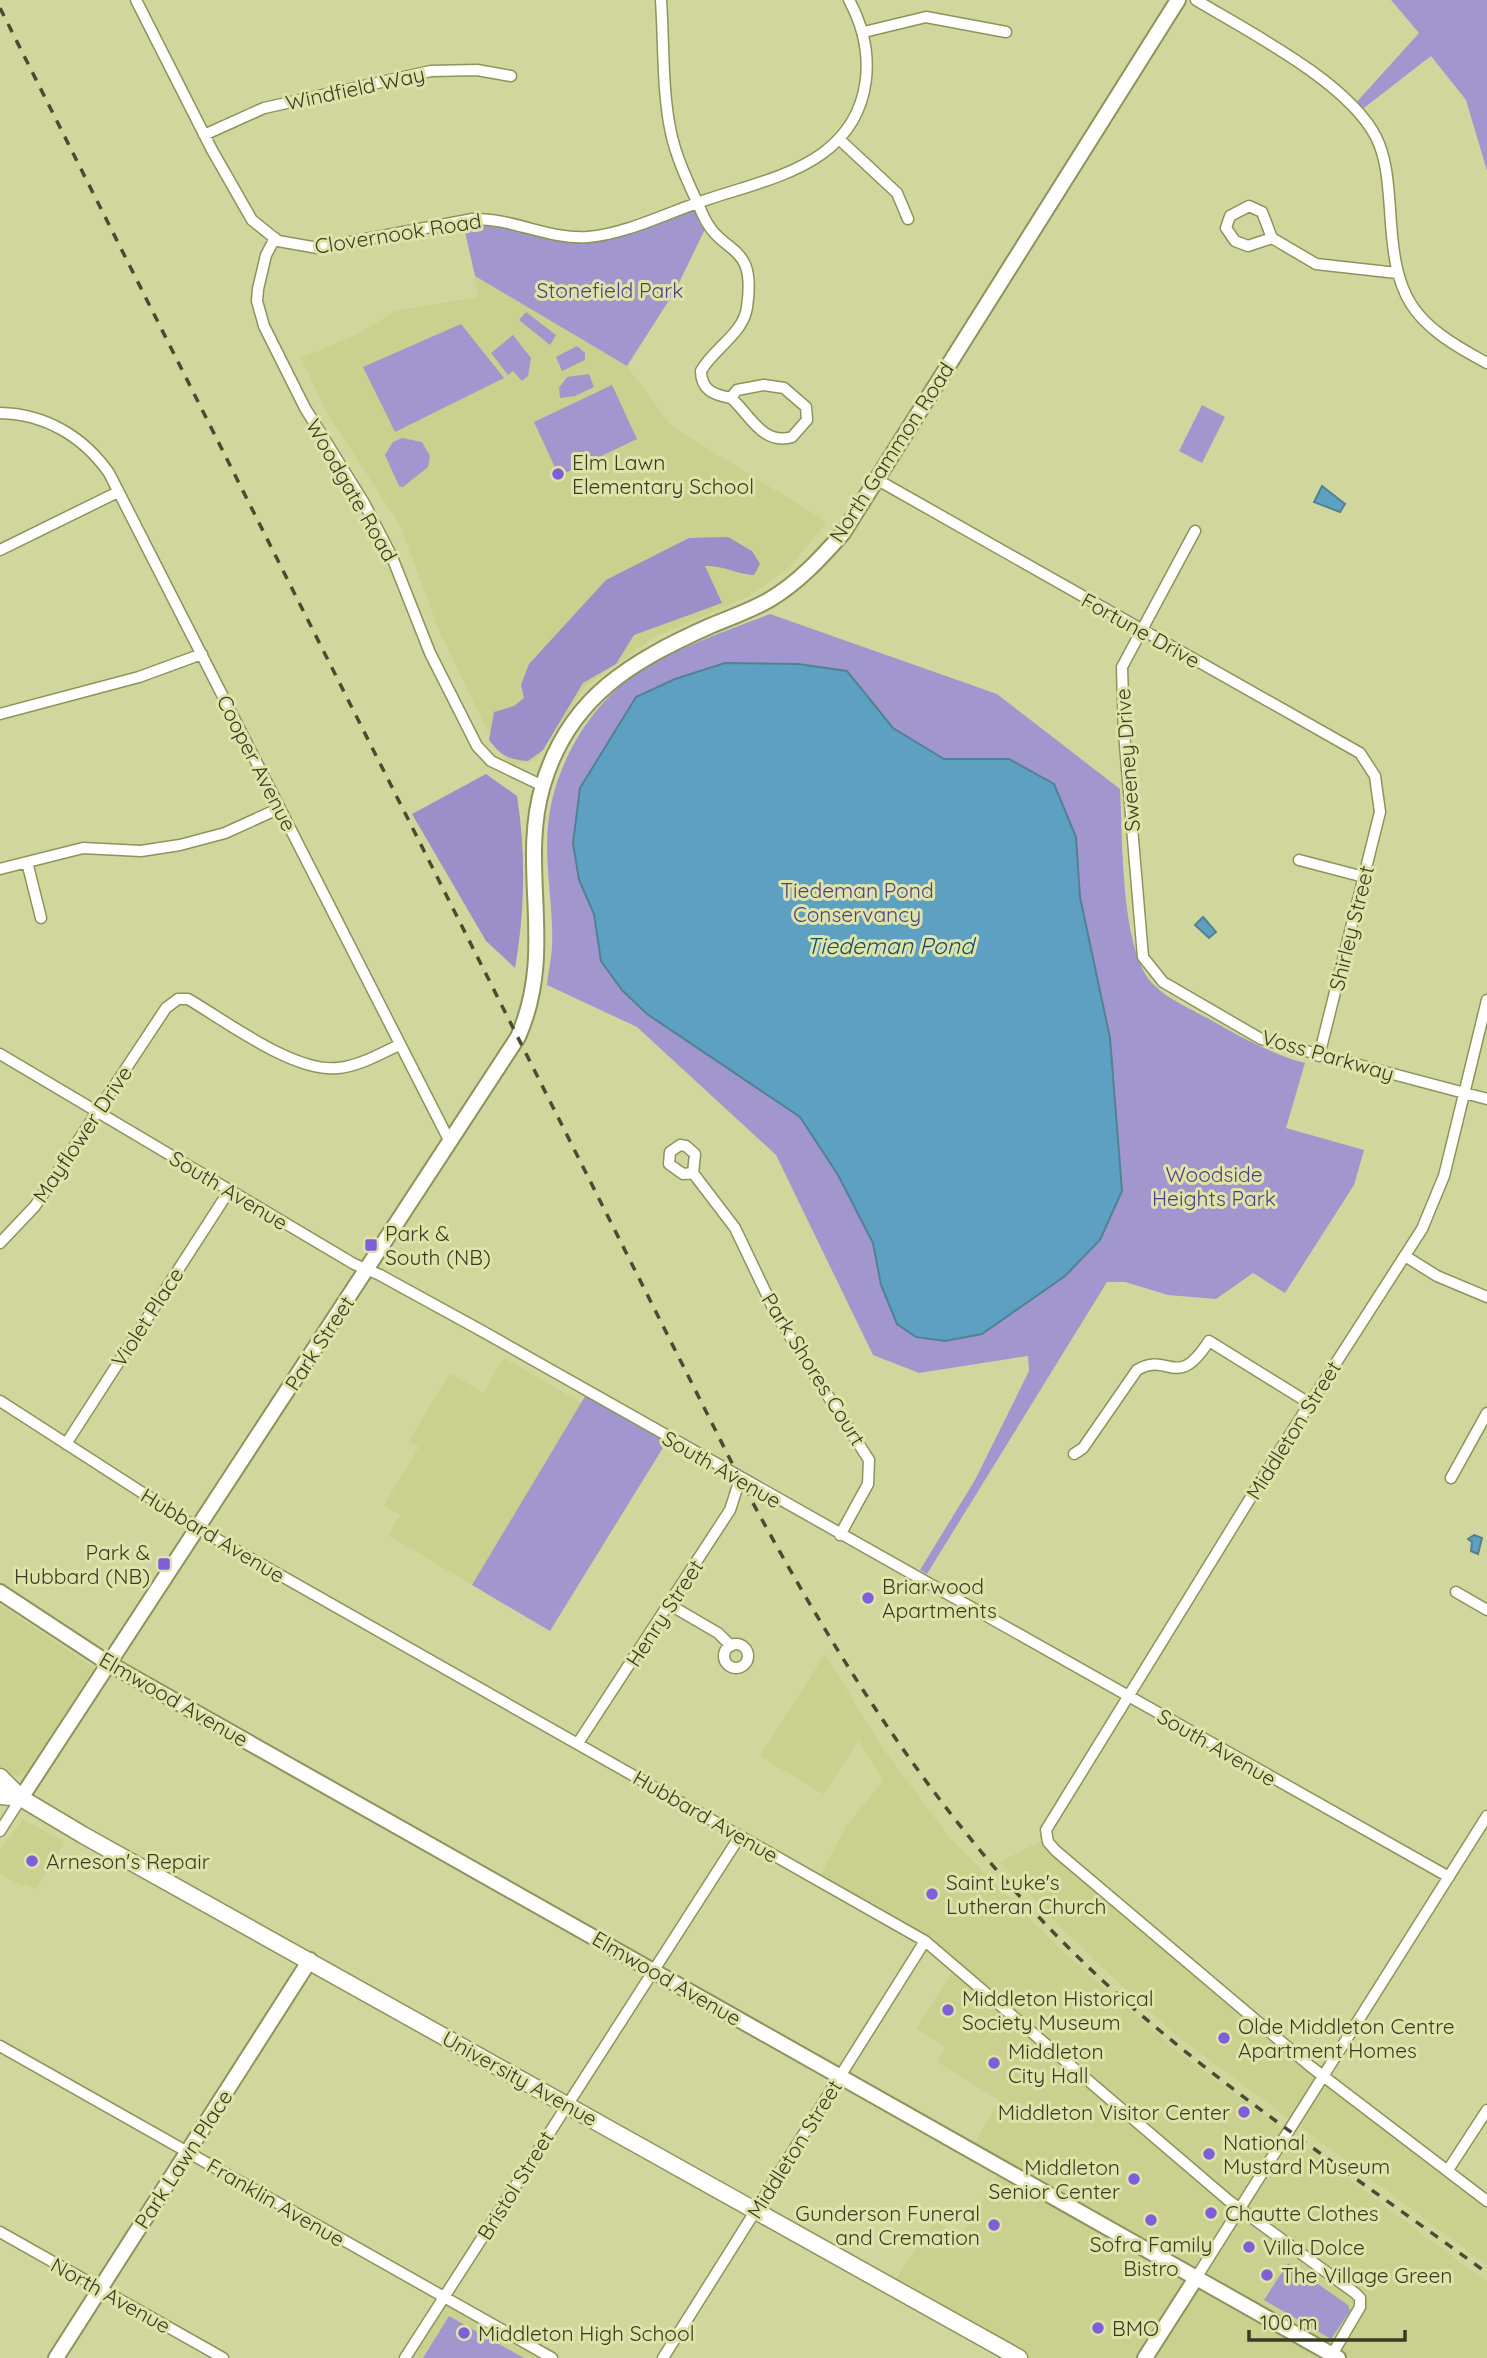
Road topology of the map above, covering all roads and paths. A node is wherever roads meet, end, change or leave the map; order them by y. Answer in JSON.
{"nodes":[{"id":1,"x":136,"y":0,"type":"edge"},
{"id":2,"x":661,"y":0,"type":"edge"},
{"id":3,"x":849,"y":0,"type":"edge"},
{"id":4,"x":1178,"y":0,"type":"edge"},
{"id":5,"x":1196,"y":0,"type":"edge"},
{"id":6,"x":864,"y":32,"type":"junction"},
{"id":7,"x":1006,"y":32,"type":"dead end"},
{"id":8,"x":511,"y":76,"type":"dead end"},
{"id":9,"x":204,"y":135,"type":"junction"},
{"id":10,"x":839,"y":139,"type":"junction"},
{"id":11,"x":697,"y":202,"type":"junction"},
{"id":12,"x":908,"y":219,"type":"dead end"},
{"id":13,"x":275,"y":238,"type":"junction"},
{"id":14,"x":1272,"y":238,"type":"junction"},
{"id":15,"x":1397,"y":272,"type":"junction"},
{"id":16,"x":1487,"y":363,"type":"edge"},
{"id":17,"x":731,"y":398,"type":"junction"},
{"id":18,"x":0,"y":413,"type":"edge"},
{"id":19,"x":876,"y":479,"type":"junction"},
{"id":20,"x":118,"y":492,"type":"junction"},
{"id":21,"x":1195,"y":531,"type":"dead end"},
{"id":22,"x":0,"y":550,"type":"edge"},
{"id":23,"x":1140,"y":630,"type":"junction"},
{"id":24,"x":202,"y":654,"type":"junction"},
{"id":25,"x":0,"y":715,"type":"edge"},
{"id":26,"x":543,"y":786,"type":"junction"},
{"id":27,"x":1378,"y":801,"type":"joint"},
{"id":28,"x":280,"y":808,"type":"junction"},
{"id":29,"x":536,"y":822,"type":"joint"},
{"id":30,"x":1299,"y":860,"type":"dead end"},
{"id":31,"x":27,"y":862,"type":"junction"},
{"id":32,"x":0,"y":869,"type":"edge"},
{"id":33,"x":1364,"y":877,"type":"junction"},
{"id":34,"x":41,"y":918,"type":"dead end"},
{"id":35,"x":1147,"y":963,"type":"joint"},
{"id":36,"x":1487,"y":1000,"type":"edge"},
{"id":37,"x":399,"y":1045,"type":"junction"},
{"id":38,"x":0,"y":1054,"type":"edge"},
{"id":39,"x":1319,"y":1056,"type":"junction"},
{"id":40,"x":1465,"y":1091,"type":"junction"},
{"id":41,"x":1487,"y":1099,"type":"edge"},
{"id":42,"x":97,"y":1111,"type":"junction"},
{"id":43,"x":450,"y":1142,"type":"junction"},
{"id":44,"x":693,"y":1174,"type":"dead end"},
{"id":45,"x":229,"y":1191,"type":"junction"},
{"id":46,"x":0,"y":1243,"type":"edge"},
{"id":47,"x":1405,"y":1256,"type":"junction"},
{"id":48,"x":367,"y":1269,"type":"junction"},
{"id":49,"x":1487,"y":1297,"type":"edge"},
{"id":50,"x":0,"y":1401,"type":"edge"},
{"id":51,"x":1310,"y":1403,"type":"junction"},
{"id":52,"x":1487,"y":1413,"type":"edge"},
{"id":53,"x":66,"y":1444,"type":"junction"},
{"id":54,"x":1074,"y":1454,"type":"dead end"},
{"id":55,"x":1451,"y":1478,"type":"dead end"},
{"id":56,"x":740,"y":1479,"type":"junction"},
{"id":57,"x":197,"y":1528,"type":"junction"},
{"id":58,"x":840,"y":1535,"type":"junction"},
{"id":59,"x":0,"y":1592,"type":"edge"},
{"id":60,"x":1456,"y":1592,"type":"dead end"},
{"id":61,"x":670,"y":1605,"type":"junction"},
{"id":62,"x":1487,"y":1610,"type":"edge"},
{"id":63,"x":731,"y":1646,"type":"dead end"},
{"id":64,"x":108,"y":1663,"type":"junction"},
{"id":65,"x":1129,"y":1698,"type":"junction"},
{"id":66,"x":578,"y":1743,"type":"junction"},
{"id":67,"x":0,"y":1777,"type":"edge"},
{"id":68,"x":0,"y":1796,"type":"edge"},
{"id":69,"x":21,"y":1798,"type":"junction"},
{"id":70,"x":1487,"y":1816,"type":"edge"},
{"id":71,"x":0,"y":1831,"type":"edge"},
{"id":72,"x":740,"y":1836,"type":"junction"},
{"id":73,"x":1449,"y":1877,"type":"junction"},
{"id":74,"x":925,"y":1941,"type":"junction"},
{"id":75,"x":310,"y":1960,"type":"junction"},
{"id":76,"x":654,"y":1970,"type":"junction"},
{"id":77,"x":0,"y":2046,"type":"edge"},
{"id":78,"x":839,"y":2077,"type":"junction"},
{"id":79,"x":1323,"y":2077,"type":"junction"},
{"id":80,"x":566,"y":2104,"type":"junction"},
{"id":81,"x":1487,"y":2109,"type":"edge"},
{"id":82,"x":187,"y":2152,"type":"junction"},
{"id":83,"x":1448,"y":2170,"type":"junction"},
{"id":84,"x":1487,"y":2201,"type":"edge"},
{"id":85,"x":755,"y":2210,"type":"junction"},
{"id":86,"x":1239,"y":2210,"type":"junction"},
{"id":87,"x":0,"y":2232,"type":"edge"},
{"id":88,"x":1196,"y":2278,"type":"junction"},
{"id":89,"x":100,"y":2289,"type":"junction"},
{"id":90,"x":443,"y":2297,"type":"junction"},
{"id":91,"x":1333,"y":2357,"type":"edge"},
{"id":92,"x":56,"y":2358,"type":"edge"},
{"id":93,"x":223,"y":2358,"type":"edge"},
{"id":94,"x":405,"y":2358,"type":"edge"},
{"id":95,"x":552,"y":2358,"type":"edge"},
{"id":96,"x":663,"y":2358,"type":"edge"},
{"id":97,"x":1019,"y":2358,"type":"edge"},
{"id":98,"x":1144,"y":2358,"type":"edge"}],
"edges":[{"from":1,"to":9,"type":"street","name":"Clovernook Road"},
{"from":2,"to":11,"type":"street"},
{"from":3,"to":6,"type":"street","name":"Clovernook Road"},
{"from":4,"to":19,"type":"main road","name":"North Gammon Road"},
{"from":5,"to":15,"type":"street"},
{"from":6,"to":7,"type":"street"},
{"from":6,"to":10,"type":"street","name":"Clovernook Road"},
{"from":8,"to":9,"type":"street","name":"Windfield Way"},
{"from":9,"to":13,"type":"street","name":"Clovernook Road"},
{"from":10,"to":11,"type":"street","name":"Clovernook Road"},
{"from":10,"to":12,"type":"street"},
{"from":11,"to":13,"type":"street","name":"Clovernook Road"},
{"from":11,"to":17,"type":"street"},
{"from":13,"to":26,"type":"street","name":"Woodgate Road"},
{"from":14,"to":14,"type":"street"},
{"from":14,"to":15,"type":"street"},
{"from":15,"to":16,"type":"street"},
{"from":17,"to":17,"type":"street"},
{"from":18,"to":20,"type":"street","name":"Cooper Avenue"},
{"from":19,"to":23,"type":"street","name":"Fortune Drive"},
{"from":19,"to":26,"type":"main road","name":"North Gammon Road"},
{"from":20,"to":22,"type":"street"},
{"from":20,"to":24,"type":"street","name":"Cooper Avenue"},
{"from":21,"to":23,"type":"street","name":"Sweeney Drive"},
{"from":23,"to":27,"type":"street","name":"Fortune Drive"},
{"from":23,"to":35,"type":"street","name":"Sweeney Drive"},
{"from":24,"to":25,"type":"street"},
{"from":24,"to":28,"type":"street","name":"Cooper Avenue"},
{"from":26,"to":29,"type":"main road","name":"North Gammon Road"},
{"from":27,"to":33,"type":"street","name":"Shirley Street"},
{"from":28,"to":31,"type":"street"},
{"from":28,"to":37,"type":"street","name":"Cooper Avenue"},
{"from":29,"to":43,"type":"main road","name":"Park Street"},
{"from":30,"to":33,"type":"street"},
{"from":31,"to":32,"type":"street"},
{"from":31,"to":34,"type":"street"},
{"from":33,"to":39,"type":"street","name":"Shirley Street"},
{"from":35,"to":39,"type":"street","name":"Voss Parkway"},
{"from":36,"to":40,"type":"street","name":"Middleton Street"},
{"from":37,"to":42,"type":"street","name":"Mayflower Drive"},
{"from":37,"to":43,"type":"street","name":"Cooper Avenue"},
{"from":38,"to":42,"type":"street","name":"South Avenue"},
{"from":39,"to":40,"type":"street","name":"Voss Parkway"},
{"from":40,"to":41,"type":"street","name":"Voss Parkway"},
{"from":40,"to":47,"type":"street","name":"Middleton Street"},
{"from":42,"to":45,"type":"street","name":"South Avenue"},
{"from":42,"to":46,"type":"street","name":"Mayflower Drive"},
{"from":43,"to":48,"type":"main road","name":"Park Street"},
{"from":44,"to":58,"type":"street","name":"Park Shores Court"},
{"from":45,"to":48,"type":"street","name":"South Avenue"},
{"from":45,"to":53,"type":"street","name":"Violet Place"},
{"from":47,"to":49,"type":"street"},
{"from":47,"to":51,"type":"street","name":"Middleton Street"},
{"from":48,"to":56,"type":"street","name":"South Avenue"},
{"from":48,"to":57,"type":"main road","name":"Park Street"},
{"from":50,"to":53,"type":"street","name":"Hubbard Avenue"},
{"from":51,"to":54,"type":"street"},
{"from":51,"to":65,"type":"street","name":"Middleton Street"},
{"from":52,"to":55,"type":"street"},
{"from":53,"to":57,"type":"street","name":"Hubbard Avenue"},
{"from":56,"to":58,"type":"street","name":"South Avenue"},
{"from":56,"to":61,"type":"street","name":"Henry Street"},
{"from":57,"to":64,"type":"main road","name":"Park Street"},
{"from":57,"to":66,"type":"street","name":"Hubbard Avenue"},
{"from":58,"to":65,"type":"street","name":"South Avenue"},
{"from":59,"to":64,"type":"main road","name":"Elmwood Avenue"},
{"from":60,"to":62,"type":"street"},
{"from":61,"to":63,"type":"street"},
{"from":61,"to":66,"type":"street","name":"Henry Street"},
{"from":64,"to":69,"type":"main road","name":"Park Street"},
{"from":64,"to":76,"type":"main road","name":"Elmwood Avenue"},
{"from":65,"to":73,"type":"street","name":"South Avenue"},
{"from":65,"to":79,"type":"street","name":"Middleton Street"},
{"from":66,"to":72,"type":"street","name":"Hubbard Avenue"},
{"from":67,"to":69,"type":"main road","name":"University Avenue"},
{"from":68,"to":69,"type":"main road","name":"University Avenue"},
{"from":69,"to":71,"type":"street","name":"Park Street"},
{"from":69,"to":75,"type":"main road","name":"University Avenue"},
{"from":70,"to":73,"type":"street"},
{"from":72,"to":74,"type":"street","name":"Hubbard Avenue"},
{"from":72,"to":76,"type":"street","name":"Bristol Street"},
{"from":73,"to":79,"type":"street"},
{"from":74,"to":78,"type":"street","name":"Middleton Street"},
{"from":74,"to":86,"type":"street","name":"Hubbard Avenue"},
{"from":75,"to":80,"type":"main road","name":"University Avenue"},
{"from":75,"to":82,"type":"main road","name":"Park Lawn Place"},
{"from":76,"to":78,"type":"main road","name":"Elmwood Avenue"},
{"from":76,"to":80,"type":"street","name":"Bristol Street"},
{"from":77,"to":82,"type":"street","name":"Franklin Avenue"},
{"from":78,"to":85,"type":"street","name":"Middleton Street"},
{"from":78,"to":88,"type":"main road","name":"Elmwood Avenue"},
{"from":79,"to":83,"type":"street"},
{"from":79,"to":86,"type":"street"},
{"from":80,"to":85,"type":"main road","name":"University Avenue"},
{"from":80,"to":90,"type":"street","name":"Bristol Street"},
{"from":81,"to":83,"type":"street"},
{"from":82,"to":89,"type":"main road","name":"Park Lawn Place"},
{"from":82,"to":90,"type":"street","name":"Franklin Avenue"},
{"from":83,"to":84,"type":"street"},
{"from":85,"to":96,"type":"street","name":"Middleton Street"},
{"from":85,"to":97,"type":"main road","name":"University Avenue"},
{"from":86,"to":88,"type":"street"},
{"from":86,"to":91,"type":"street","name":"Hubbard Avenue"},
{"from":87,"to":89,"type":"street","name":"North Avenue"},
{"from":88,"to":91,"type":"main road","name":"Elmwood Avenue"},
{"from":88,"to":98,"type":"main road"},
{"from":89,"to":92,"type":"main road","name":"Park Lawn Place"},
{"from":89,"to":93,"type":"street","name":"North Avenue"},
{"from":90,"to":94,"type":"street","name":"Bristol Street"},
{"from":90,"to":95,"type":"street","name":"Franklin Avenue"}]}
